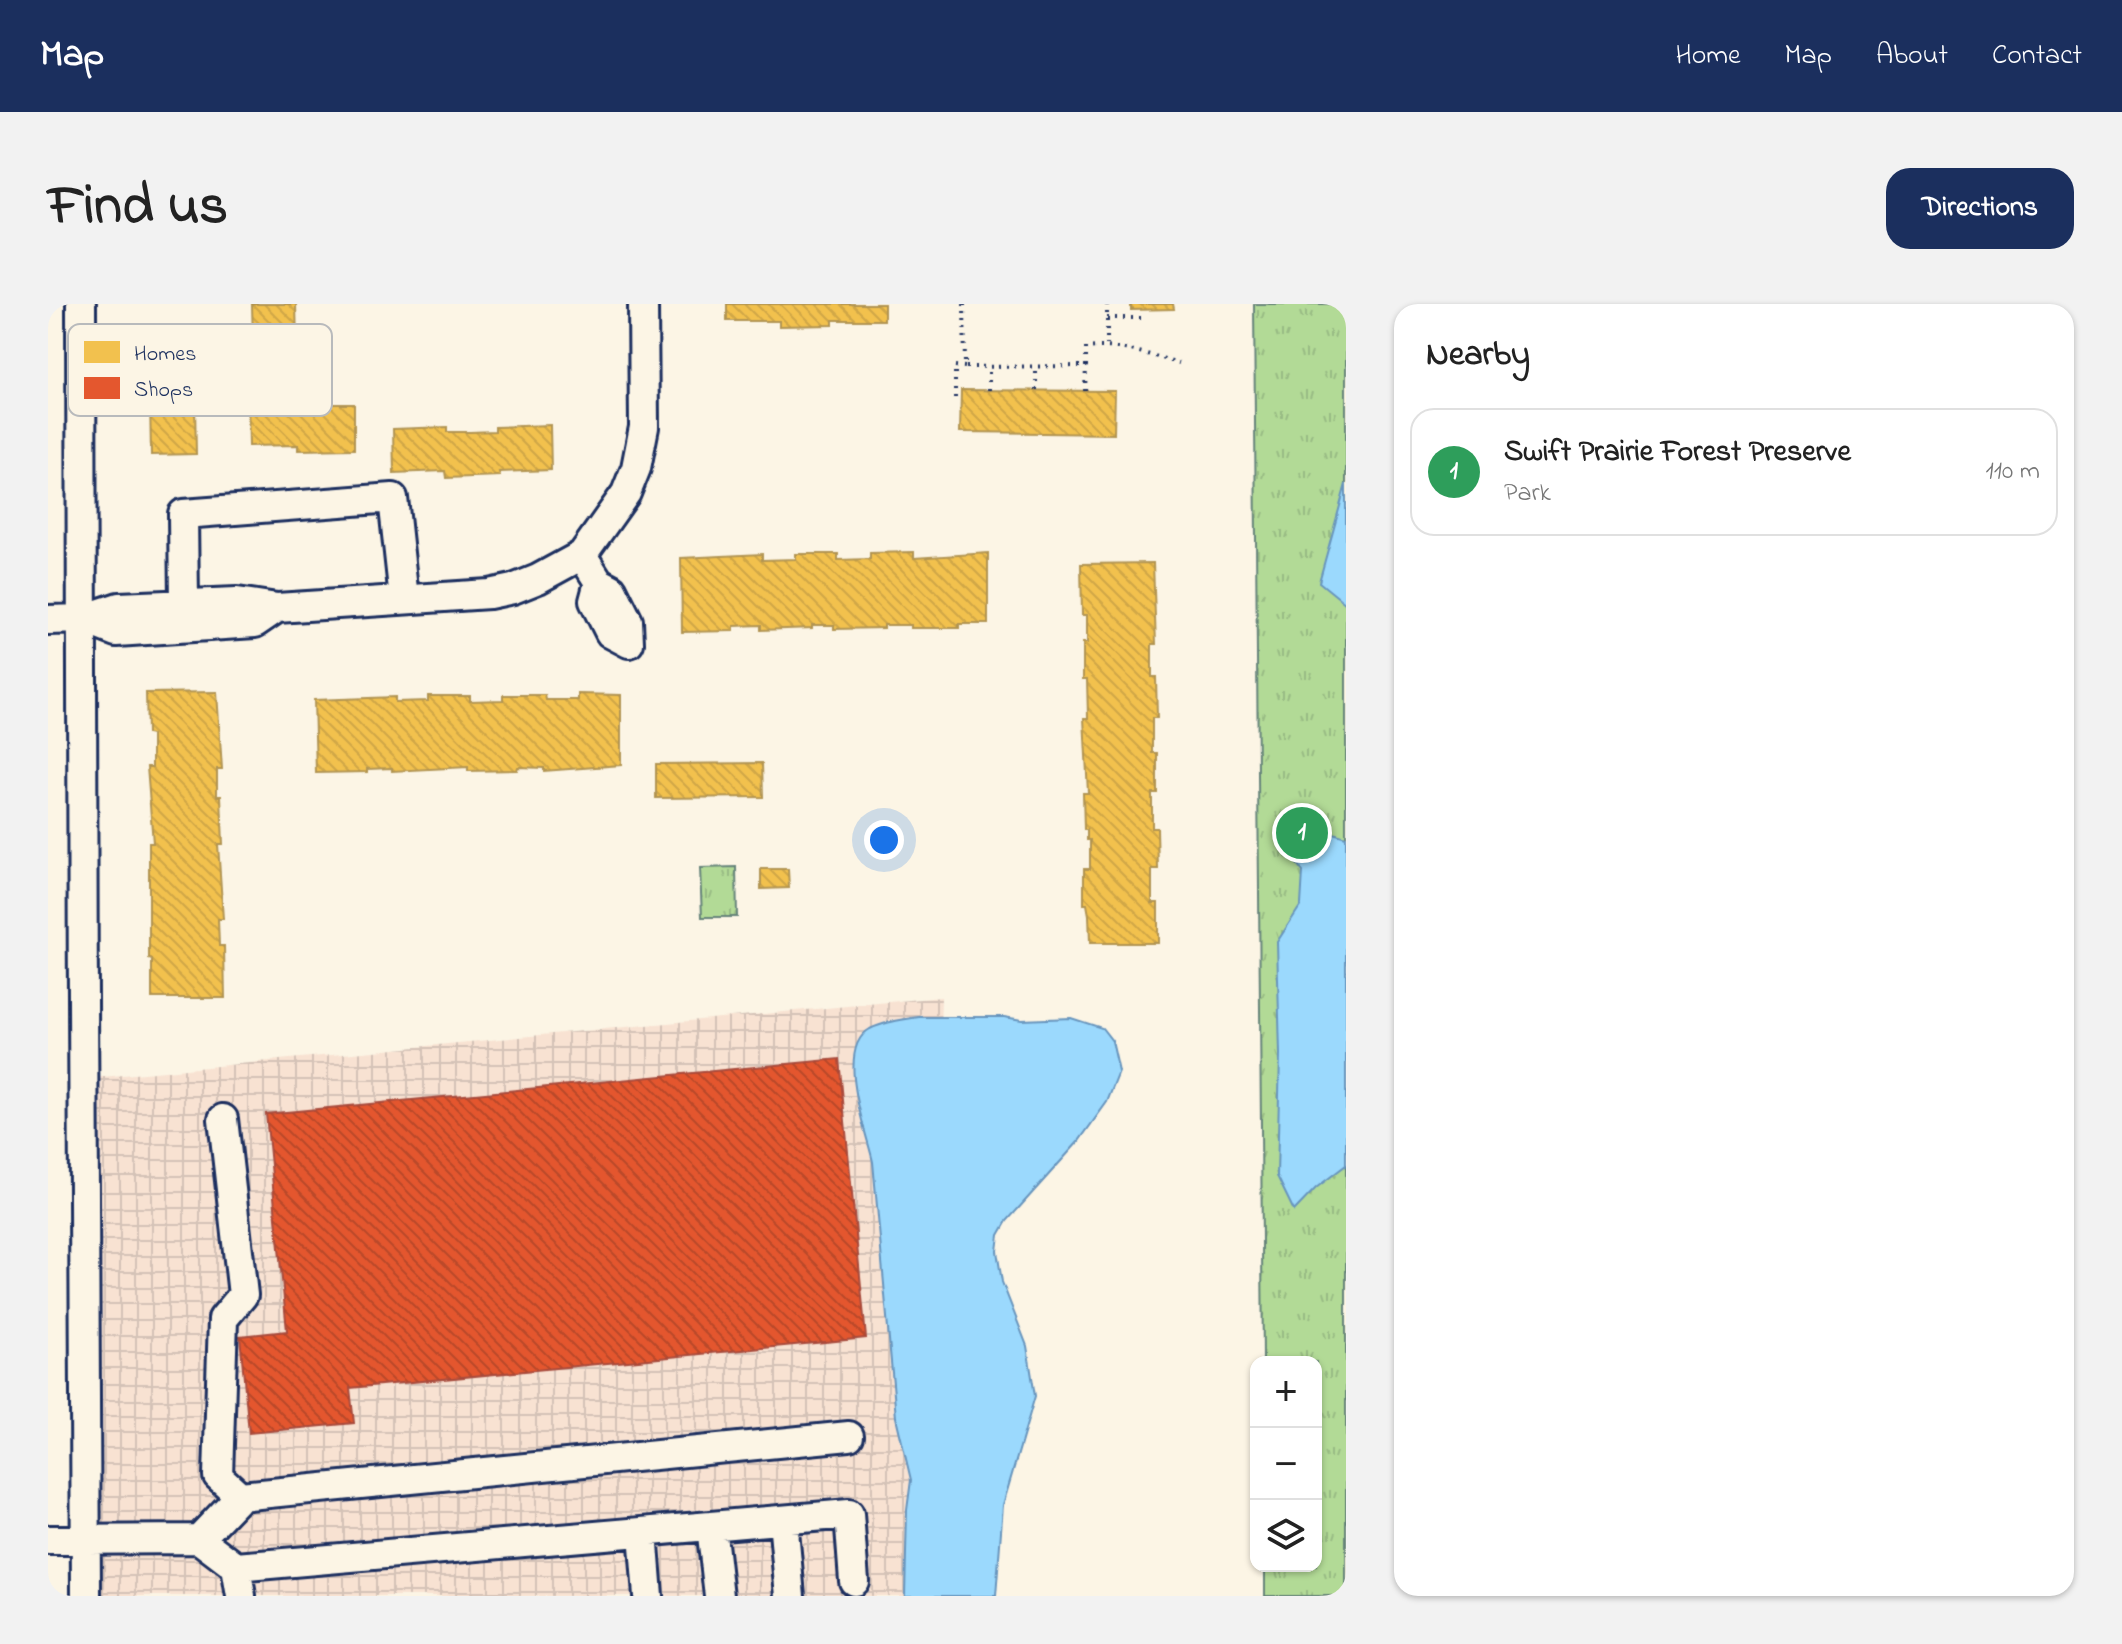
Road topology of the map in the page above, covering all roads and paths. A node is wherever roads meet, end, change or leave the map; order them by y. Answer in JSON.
{"nodes":[{"id":1,"x":81,"y":304,"type":"edge"},
{"id":2,"x":643,"y":304,"type":"edge"},
{"id":3,"x":964,"y":304,"type":"edge"},
{"id":4,"x":1107,"y":304,"type":"edge"},
{"id":5,"x":1107,"y":318,"type":"junction"},
{"id":6,"x":1142,"y":318,"type":"dead end"},
{"id":7,"x":81,"y":324,"type":"edge"},
{"id":8,"x":1107,"y":345,"type":"junction"},
{"id":9,"x":1179,"y":363,"type":"dead end"},
{"id":10,"x":1036,"y":366,"type":"junction"},
{"id":11,"x":1086,"y":366,"type":"junction"},
{"id":12,"x":965,"y":367,"type":"junction"},
{"id":13,"x":989,"y":367,"type":"junction"},
{"id":14,"x":989,"y":390,"type":"dead end"},
{"id":15,"x":1036,"y":390,"type":"dead end"},
{"id":16,"x":1085,"y":391,"type":"dead end"},
{"id":17,"x":955,"y":398,"type":"dead end"},
{"id":18,"x":82,"y":416,"type":"edge"},
{"id":19,"x":582,"y":555,"type":"junction"},
{"id":20,"x":599,"y":582,"type":"dead end"},
{"id":21,"x":404,"y":599,"type":"junction"},
{"id":22,"x":184,"y":604,"type":"junction"},
{"id":23,"x":277,"y":608,"type":"junction"},
{"id":24,"x":83,"y":619,"type":"junction"},
{"id":25,"x":48,"y":620,"type":"edge"},
{"id":26,"x":223,"y":1119,"type":"dead end"},
{"id":27,"x":849,"y":1436,"type":"dead end"},
{"id":28,"x":240,"y":1496,"type":"junction"},
{"id":29,"x":783,"y":1520,"type":"junction"},
{"id":30,"x":711,"y":1526,"type":"junction"},
{"id":31,"x":643,"y":1532,"type":"junction"},
{"id":32,"x":85,"y":1539,"type":"junction"},
{"id":33,"x":199,"y":1539,"type":"junction"},
{"id":34,"x":48,"y":1540,"type":"edge"},
{"id":35,"x":236,"y":1567,"type":"junction"},
{"id":36,"x":854,"y":1581,"type":"dead end"},
{"id":37,"x":86,"y":1596,"type":"edge"},
{"id":38,"x":241,"y":1596,"type":"edge"},
{"id":39,"x":648,"y":1596,"type":"edge"},
{"id":40,"x":719,"y":1596,"type":"edge"},
{"id":41,"x":790,"y":1596,"type":"edge"}],
"edges":[{"from":1,"to":7,"type":"street"},
{"from":2,"to":19,"type":"street"},
{"from":3,"to":12,"type":"path"},
{"from":4,"to":5,"type":"path"},
{"from":5,"to":6,"type":"path"},
{"from":5,"to":8,"type":"path"},
{"from":8,"to":9,"type":"path"},
{"from":8,"to":11,"type":"path"},
{"from":10,"to":11,"type":"path"},
{"from":10,"to":13,"type":"path"},
{"from":10,"to":15,"type":"path"},
{"from":11,"to":16,"type":"path"},
{"from":12,"to":13,"type":"path"},
{"from":12,"to":17,"type":"path"},
{"from":13,"to":14,"type":"path"},
{"from":18,"to":24,"type":"street"},
{"from":19,"to":20,"type":"street"},
{"from":19,"to":21,"type":"street"},
{"from":21,"to":22,"type":"street"},
{"from":21,"to":23,"type":"street"},
{"from":22,"to":23,"type":"street"},
{"from":22,"to":24,"type":"street"},
{"from":23,"to":24,"type":"street"},
{"from":24,"to":25,"type":"street"},
{"from":24,"to":32,"type":"street"},
{"from":26,"to":28,"type":"street"},
{"from":27,"to":28,"type":"street"},
{"from":28,"to":33,"type":"street"},
{"from":29,"to":30,"type":"street"},
{"from":29,"to":36,"type":"street"},
{"from":29,"to":41,"type":"street"},
{"from":30,"to":31,"type":"street"},
{"from":30,"to":40,"type":"street"},
{"from":31,"to":35,"type":"street"},
{"from":31,"to":39,"type":"street"},
{"from":32,"to":33,"type":"street"},
{"from":32,"to":34,"type":"street"},
{"from":32,"to":37,"type":"street"},
{"from":33,"to":35,"type":"street"},
{"from":35,"to":38,"type":"street"}]}
